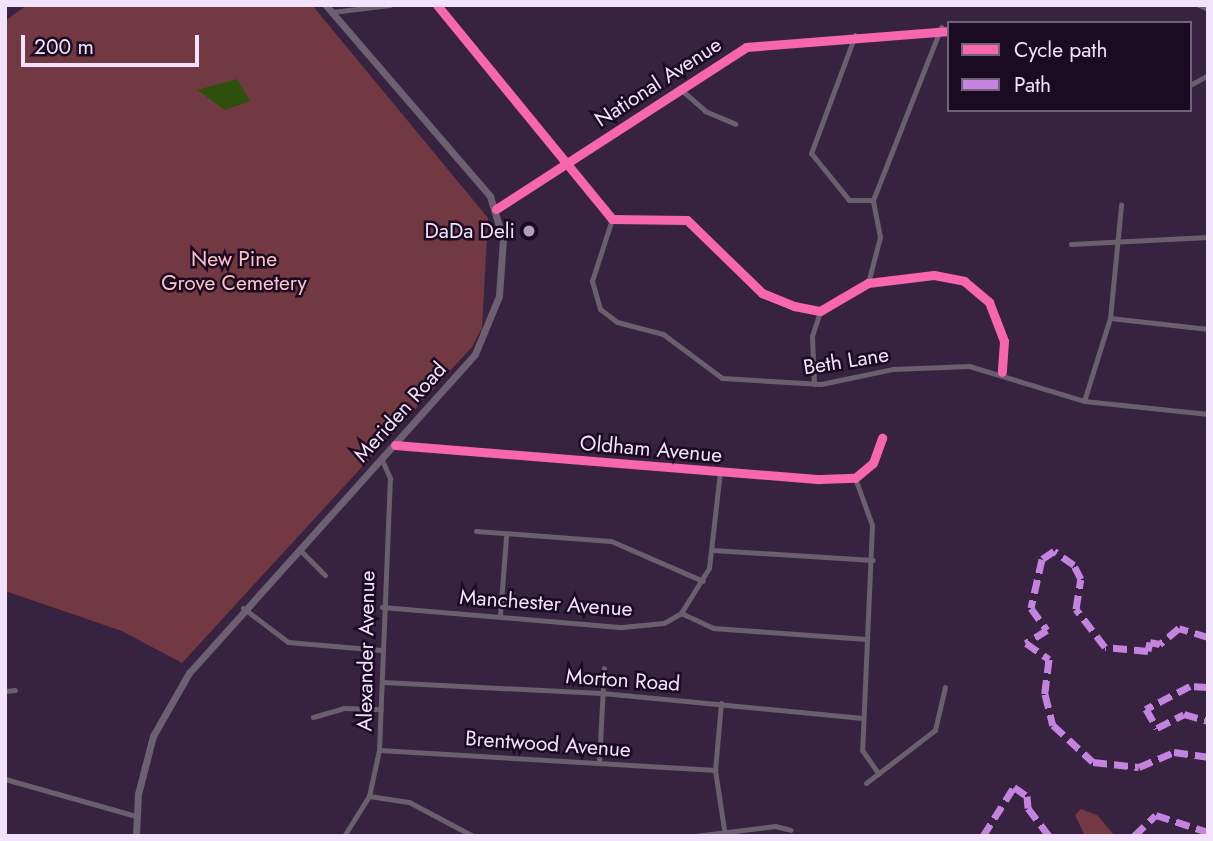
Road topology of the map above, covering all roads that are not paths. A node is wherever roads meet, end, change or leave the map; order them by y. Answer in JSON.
{"nodes":[{"id":1,"x":390,"y":5,"type":"edge"},
{"id":2,"x":437,"y":5,"type":"edge"},
{"id":3,"x":1199,"y":5,"type":"edge"},
{"id":4,"x":329,"y":9,"type":"edge"},
{"id":5,"x":1208,"y":9,"type":"edge"},
{"id":6,"x":941,"y":27,"type":"junction"},
{"id":7,"x":947,"y":30,"type":"edge"},
{"id":8,"x":855,"y":35,"type":"junction"},
{"id":9,"x":1208,"y":75,"type":"edge"},
{"id":10,"x":1192,"y":84,"type":"edge"},
{"id":11,"x":680,"y":88,"type":"junction"},
{"id":12,"x":735,"y":124,"type":"dead end"},
{"id":13,"x":564,"y":165,"type":"junction"},
{"id":14,"x":873,"y":200,"type":"junction"},
{"id":15,"x":1121,"y":205,"type":"dead end"},
{"id":16,"x":496,"y":209,"type":"junction"},
{"id":17,"x":612,"y":219,"type":"junction"},
{"id":18,"x":1208,"y":237,"type":"edge"},
{"id":19,"x":1115,"y":242,"type":"junction"},
{"id":20,"x":1071,"y":244,"type":"dead end"},
{"id":21,"x":868,"y":284,"type":"junction"},
{"id":22,"x":820,"y":311,"type":"junction"},
{"id":23,"x":1110,"y":318,"type":"junction"},
{"id":24,"x":1208,"y":328,"type":"edge"},
{"id":25,"x":1002,"y":372,"type":"junction"},
{"id":26,"x":814,"y":384,"type":"junction"},
{"id":27,"x":1084,"y":401,"type":"junction"},
{"id":28,"x":1208,"y":414,"type":"edge"},
{"id":29,"x":882,"y":438,"type":"dead end"},
{"id":30,"x":395,"y":445,"type":"junction"},
{"id":31,"x":382,"y":460,"type":"junction"},
{"id":32,"x":720,"y":472,"type":"junction"},
{"id":33,"x":855,"y":478,"type":"junction"},
{"id":34,"x":476,"y":531,"type":"dead end"},
{"id":35,"x":506,"y":537,"type":"junction"},
{"id":36,"x":299,"y":549,"type":"junction"},
{"id":37,"x":713,"y":550,"type":"junction"},
{"id":38,"x":873,"y":560,"type":"junction"},
{"id":39,"x":325,"y":575,"type":"dead end"},
{"id":40,"x":703,"y":581,"type":"junction"},
{"id":41,"x":382,"y":607,"type":"junction"},
{"id":42,"x":243,"y":608,"type":"junction"},
{"id":43,"x":681,"y":613,"type":"junction"},
{"id":44,"x":500,"y":615,"type":"junction"},
{"id":45,"x":867,"y":639,"type":"junction"},
{"id":46,"x":381,"y":650,"type":"junction"},
{"id":47,"x":604,"y":668,"type":"dead end"},
{"id":48,"x":383,"y":682,"type":"junction"},
{"id":49,"x":945,"y":688,"type":"dead end"},
{"id":50,"x":15,"y":690,"type":"dead end"},
{"id":51,"x":5,"y":691,"type":"edge"},
{"id":52,"x":602,"y":693,"type":"junction"},
{"id":53,"x":721,"y":703,"type":"junction"},
{"id":54,"x":381,"y":709,"type":"junction"},
{"id":55,"x":313,"y":718,"type":"dead end"},
{"id":56,"x":860,"y":719,"type":"junction"},
{"id":57,"x":379,"y":750,"type":"junction"},
{"id":58,"x":598,"y":762,"type":"junction"},
{"id":59,"x":715,"y":770,"type":"junction"},
{"id":60,"x":878,"y":774,"type":"junction"},
{"id":61,"x":5,"y":779,"type":"edge"},
{"id":62,"x":866,"y":783,"type":"dead end"},
{"id":63,"x":369,"y":796,"type":"junction"},
{"id":64,"x":136,"y":816,"type":"junction"},
{"id":65,"x":791,"y":830,"type":"dead end"},
{"id":66,"x":725,"y":834,"type":"edge"},
{"id":67,"x":136,"y":836,"type":"edge"},
{"id":68,"x":344,"y":836,"type":"edge"},
{"id":69,"x":474,"y":836,"type":"edge"},
{"id":70,"x":695,"y":836,"type":"edge"}],
"edges":[{"from":1,"to":4,"type":"street"},
{"from":2,"to":13,"type":"street"},
{"from":3,"to":5,"type":"street"},
{"from":4,"to":16,"type":"main road","name":"Meriden Road"},
{"from":6,"to":7,"type":"street"},
{"from":6,"to":8,"type":"street","name":"National Avenue"},
{"from":6,"to":14,"type":"street"},
{"from":8,"to":11,"type":"street","name":"National Avenue"},
{"from":8,"to":14,"type":"street"},
{"from":9,"to":10,"type":"street"},
{"from":11,"to":12,"type":"street"},
{"from":11,"to":13,"type":"street","name":"National Avenue"},
{"from":13,"to":16,"type":"street","name":"National Avenue"},
{"from":13,"to":17,"type":"street"},
{"from":14,"to":21,"type":"street"},
{"from":15,"to":19,"type":"street"},
{"from":16,"to":30,"type":"main road","name":"Meriden Road"},
{"from":17,"to":22,"type":"street"},
{"from":17,"to":26,"type":"street","name":"Beth Lane"},
{"from":18,"to":19,"type":"street"},
{"from":19,"to":20,"type":"street"},
{"from":19,"to":23,"type":"street"},
{"from":21,"to":22,"type":"street"},
{"from":21,"to":25,"type":"street"},
{"from":22,"to":26,"type":"street"},
{"from":23,"to":24,"type":"street"},
{"from":23,"to":27,"type":"street"},
{"from":25,"to":26,"type":"street","name":"Beth Lane"},
{"from":25,"to":27,"type":"street","name":"Beth Lane"},
{"from":27,"to":28,"type":"street","name":"Beth Lane"},
{"from":29,"to":33,"type":"street"},
{"from":30,"to":31,"type":"main road","name":"Meriden Road"},
{"from":30,"to":32,"type":"street","name":"Oldham Avenue"},
{"from":31,"to":36,"type":"main road","name":"Meriden Road"},
{"from":31,"to":41,"type":"street","name":"Alexander Avenue"},
{"from":32,"to":33,"type":"street","name":"Oldham Avenue"},
{"from":32,"to":37,"type":"street"},
{"from":33,"to":38,"type":"street"},
{"from":34,"to":35,"type":"street"},
{"from":35,"to":40,"type":"street"},
{"from":35,"to":44,"type":"street"},
{"from":36,"to":39,"type":"street"},
{"from":36,"to":42,"type":"main road","name":"Meriden Road"},
{"from":37,"to":38,"type":"street"},
{"from":37,"to":40,"type":"street"},
{"from":38,"to":45,"type":"street"},
{"from":40,"to":43,"type":"street"},
{"from":41,"to":44,"type":"street","name":"Manchester Avenue"},
{"from":41,"to":46,"type":"street","name":"Alexander Avenue"},
{"from":42,"to":46,"type":"street"},
{"from":42,"to":64,"type":"main road","name":"Meriden Road"},
{"from":43,"to":44,"type":"street","name":"Manchester Avenue"},
{"from":43,"to":45,"type":"street"},
{"from":45,"to":56,"type":"street"},
{"from":46,"to":48,"type":"street","name":"Alexander Avenue"},
{"from":47,"to":52,"type":"street"},
{"from":48,"to":52,"type":"street","name":"Morton Road"},
{"from":48,"to":54,"type":"street","name":"Alexander Avenue"},
{"from":49,"to":60,"type":"street"},
{"from":50,"to":51,"type":"street"},
{"from":52,"to":53,"type":"street","name":"Morton Road"},
{"from":52,"to":58,"type":"street"},
{"from":53,"to":56,"type":"street","name":"Morton Road"},
{"from":53,"to":59,"type":"street"},
{"from":54,"to":55,"type":"street"},
{"from":54,"to":57,"type":"street","name":"Alexander Avenue"},
{"from":56,"to":60,"type":"street"},
{"from":57,"to":58,"type":"street","name":"Brentwood Avenue"},
{"from":57,"to":63,"type":"street","name":"Alexander Avenue"},
{"from":58,"to":59,"type":"street","name":"Brentwood Avenue"},
{"from":59,"to":66,"type":"street"},
{"from":60,"to":62,"type":"street"},
{"from":61,"to":64,"type":"street"},
{"from":63,"to":68,"type":"street","name":"Alexander Avenue"},
{"from":63,"to":69,"type":"street"},
{"from":64,"to":67,"type":"main road","name":"Meriden Road"},
{"from":65,"to":66,"type":"street"},
{"from":66,"to":70,"type":"street"}]}
